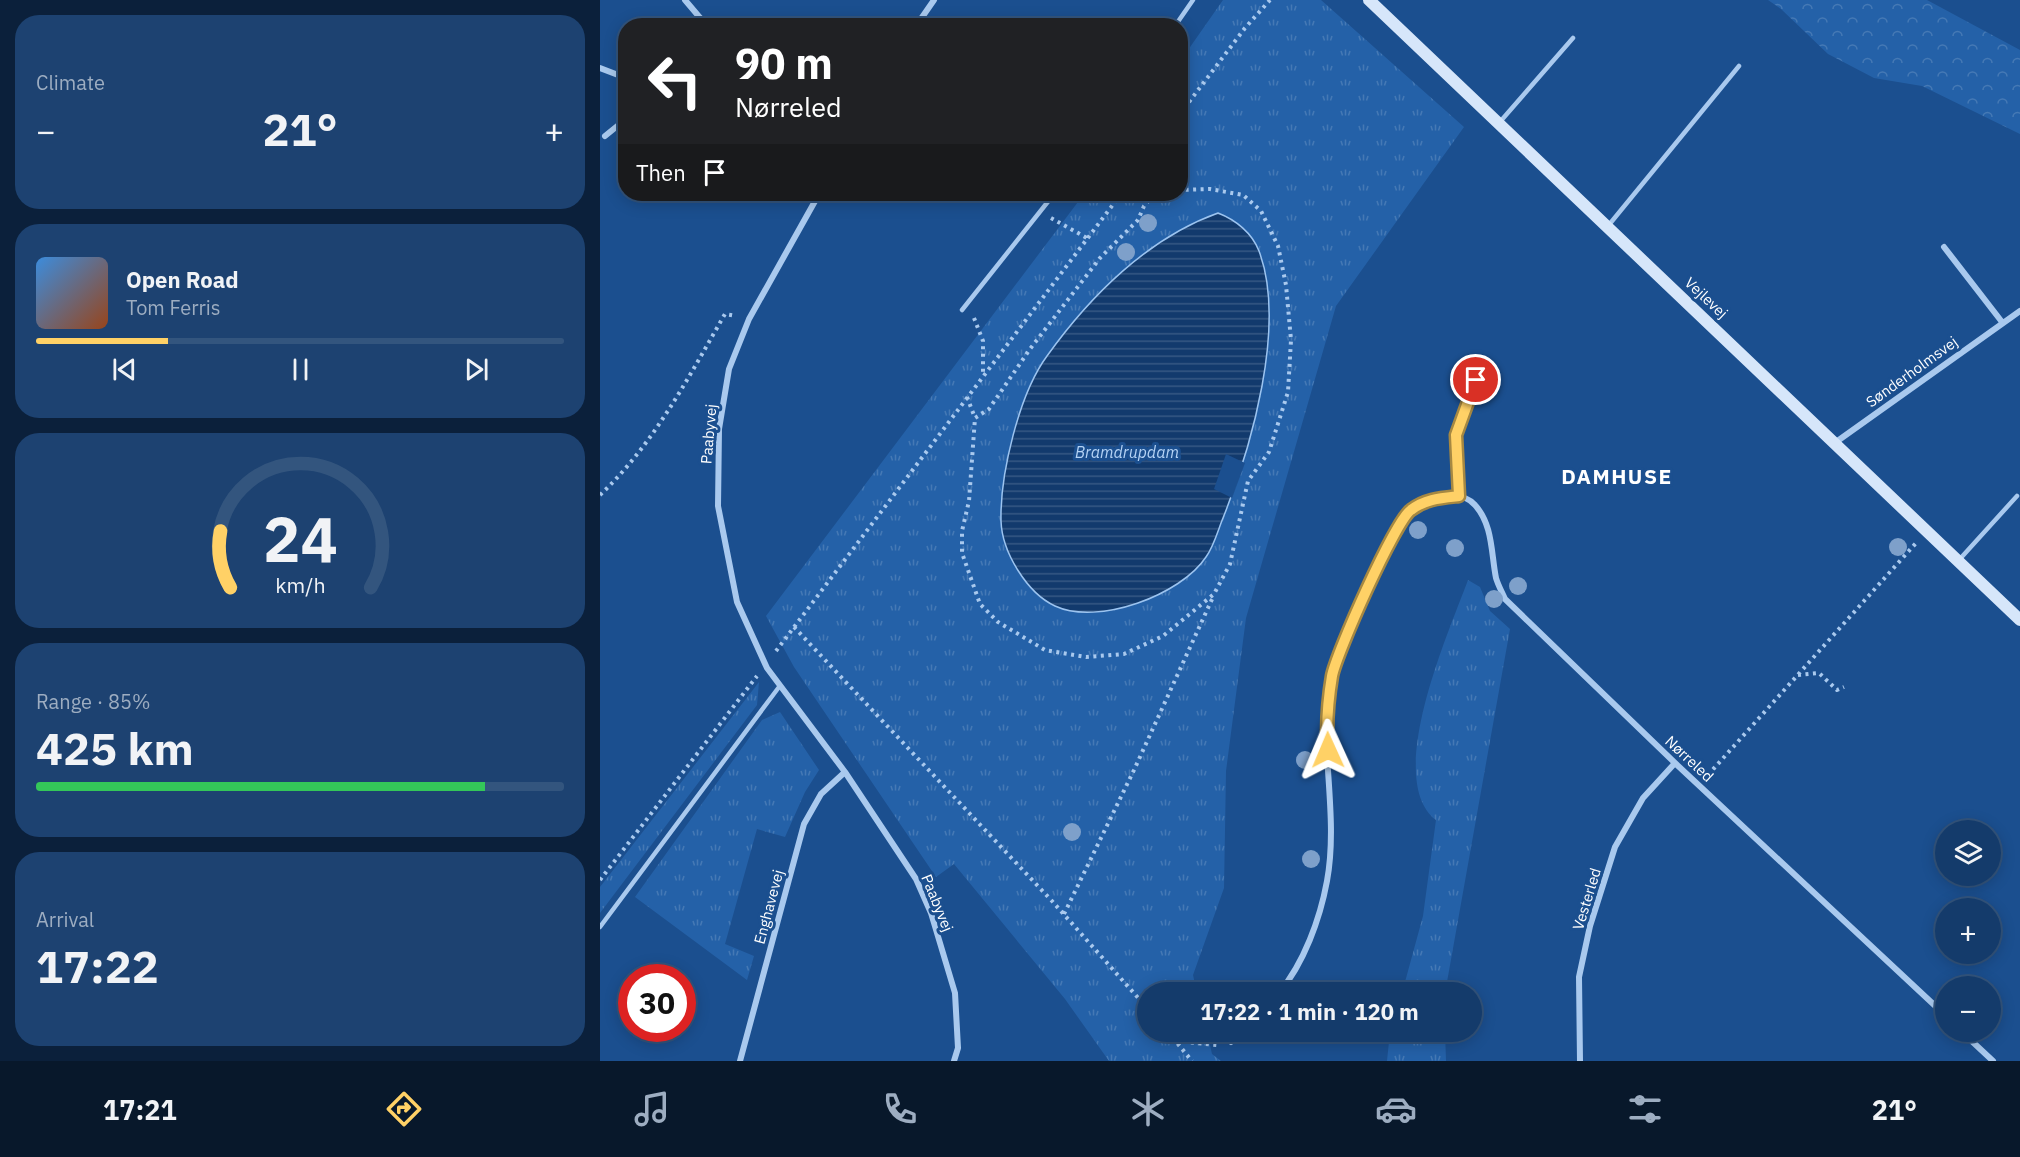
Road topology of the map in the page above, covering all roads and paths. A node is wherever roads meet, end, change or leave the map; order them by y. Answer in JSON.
{"nodes":[{"id":1,"x":686,"y":0,"type":"edge"},
{"id":2,"x":934,"y":0,"type":"edge"},
{"id":3,"x":1193,"y":0,"type":"edge"},
{"id":4,"x":1270,"y":0,"type":"edge"},
{"id":5,"x":1369,"y":0,"type":"edge"},
{"id":6,"x":701,"y":18,"type":"edge"},
{"id":7,"x":922,"y":18,"type":"edge"},
{"id":8,"x":1181,"y":18,"type":"edge"},
{"id":9,"x":1573,"y":38,"type":"dead end"},
{"id":10,"x":1739,"y":66,"type":"dead end"},
{"id":11,"x":600,"y":68,"type":"edge"},
{"id":12,"x":618,"y":75,"type":"edge"},
{"id":13,"x":1188,"y":103,"type":"edge"},
{"id":14,"x":1499,"y":123,"type":"junction"},
{"id":15,"x":618,"y":125,"type":"edge"},
{"id":16,"x":605,"y":136,"type":"dead end"},
{"id":17,"x":1188,"y":190,"type":"edge"},
{"id":18,"x":815,"y":201,"type":"edge"},
{"id":19,"x":1048,"y":201,"type":"edge"},
{"id":20,"x":1115,"y":201,"type":"edge"},
{"id":21,"x":1149,"y":201,"type":"edge"},
{"id":22,"x":1040,"y":211,"type":"junction"},
{"id":23,"x":1608,"y":226,"type":"junction"},
{"id":24,"x":1087,"y":238,"type":"junction"},
{"id":25,"x":1944,"y":247,"type":"dead end"},
{"id":26,"x":968,"y":302,"type":"junction"},
{"id":27,"x":962,"y":310,"type":"dead end"},
{"id":28,"x":2020,"y":311,"type":"edge"},
{"id":29,"x":749,"y":319,"type":"junction"},
{"id":30,"x":2002,"y":322,"type":"junction"},
{"id":31,"x":983,"y":375,"type":"junction"},
{"id":32,"x":1476,"y":380,"type":"dead end"},
{"id":33,"x":967,"y":397,"type":"junction"},
{"id":34,"x":975,"y":418,"type":"junction"},
{"id":35,"x":1836,"y":442,"type":"junction"},
{"id":36,"x":600,"y":495,"type":"edge"},
{"id":37,"x":1459,"y":496,"type":"junction"},
{"id":38,"x":2017,"y":496,"type":"dead end"},
{"id":39,"x":1928,"y":530,"type":"junction"},
{"id":40,"x":1959,"y":560,"type":"junction"},
{"id":41,"x":1214,"y":594,"type":"junction"},
{"id":42,"x":2020,"y":620,"type":"edge"},
{"id":43,"x":794,"y":627,"type":"junction"},
{"id":44,"x":765,"y":665,"type":"junction"},
{"id":45,"x":1798,"y":675,"type":"junction"},
{"id":46,"x":779,"y":687,"type":"junction"},
{"id":47,"x":1844,"y":687,"type":"dead end"},
{"id":48,"x":1675,"y":763,"type":"junction"},
{"id":49,"x":845,"y":772,"type":"junction"},
{"id":50,"x":1699,"y":785,"type":"junction"},
{"id":51,"x":600,"y":880,"type":"edge"},
{"id":52,"x":1064,"y":914,"type":"junction"},
{"id":53,"x":600,"y":927,"type":"edge"},
{"id":54,"x":1288,"y":982,"type":"edge"},
{"id":55,"x":1137,"y":997,"type":"edge"},
{"id":56,"x":1935,"y":1006,"type":"edge"},
{"id":57,"x":1177,"y":1042,"type":"edge"},
{"id":58,"x":1186,"y":1042,"type":"edge"},
{"id":59,"x":1231,"y":1042,"type":"edge"},
{"id":60,"x":1973,"y":1042,"type":"edge"},
{"id":61,"x":740,"y":1061,"type":"edge"},
{"id":62,"x":954,"y":1061,"type":"edge"},
{"id":63,"x":1192,"y":1061,"type":"edge"},
{"id":64,"x":1580,"y":1061,"type":"edge"},
{"id":65,"x":1993,"y":1061,"type":"edge"}],
"edges":[{"from":1,"to":6,"type":"street"},
{"from":2,"to":7,"type":"street"},
{"from":3,"to":8,"type":"lane"},
{"from":4,"to":13,"type":"path"},
{"from":5,"to":14,"type":"street","name":"Vejlevej"},
{"from":9,"to":14,"type":"lane"},
{"from":10,"to":23,"type":"lane"},
{"from":11,"to":12,"type":"street"},
{"from":14,"to":23,"type":"street","name":"Vejlevej"},
{"from":15,"to":16,"type":"street"},
{"from":17,"to":41,"type":"path"},
{"from":18,"to":29,"type":"street","name":"Paabyvej"},
{"from":19,"to":22,"type":"lane"},
{"from":20,"to":24,"type":"path"},
{"from":21,"to":34,"type":"path"},
{"from":22,"to":24,"type":"path"},
{"from":22,"to":26,"type":"lane"},
{"from":23,"to":35,"type":"street","name":"Vejlevej"},
{"from":24,"to":31,"type":"path"},
{"from":25,"to":30,"type":"street"},
{"from":26,"to":27,"type":"lane"},
{"from":26,"to":31,"type":"path"},
{"from":28,"to":30,"type":"street","name":"Sønderholmsvej"},
{"from":29,"to":36,"type":"path"},
{"from":29,"to":44,"type":"street","name":"Paabyvej"},
{"from":30,"to":35,"type":"street","name":"Sønderholmsvej"},
{"from":31,"to":33,"type":"path"},
{"from":32,"to":37,"type":"street"},
{"from":33,"to":34,"type":"path"},
{"from":33,"to":43,"type":"path"},
{"from":34,"to":41,"type":"path"},
{"from":35,"to":39,"type":"street","name":"Vejlevej"},
{"from":37,"to":48,"type":"street","name":"Nørreled"},
{"from":37,"to":54,"type":"street"},
{"from":38,"to":40,"type":"lane"},
{"from":39,"to":40,"type":"street","name":"Vejlevej"},
{"from":39,"to":45,"type":"path"},
{"from":40,"to":42,"type":"street","name":"Vejlevej"},
{"from":41,"to":52,"type":"path"},
{"from":43,"to":44,"type":"path"},
{"from":43,"to":52,"type":"path"},
{"from":44,"to":46,"type":"street","name":"Paabyvej"},
{"from":44,"to":51,"type":"path"},
{"from":45,"to":47,"type":"path"},
{"from":45,"to":50,"type":"path"},
{"from":46,"to":49,"type":"street","name":"Paabyvej"},
{"from":46,"to":53,"type":"lane"},
{"from":48,"to":50,"type":"street","name":"Nørreled"},
{"from":48,"to":64,"type":"street","name":"Vesterled"},
{"from":49,"to":61,"type":"street","name":"Enghavevej"},
{"from":49,"to":62,"type":"street","name":"Paabyvej"},
{"from":50,"to":56,"type":"street","name":"Nørreled"},
{"from":52,"to":55,"type":"path"},
{"from":57,"to":63,"type":"path"},
{"from":58,"to":59,"type":"path"},
{"from":60,"to":65,"type":"street"}]}
